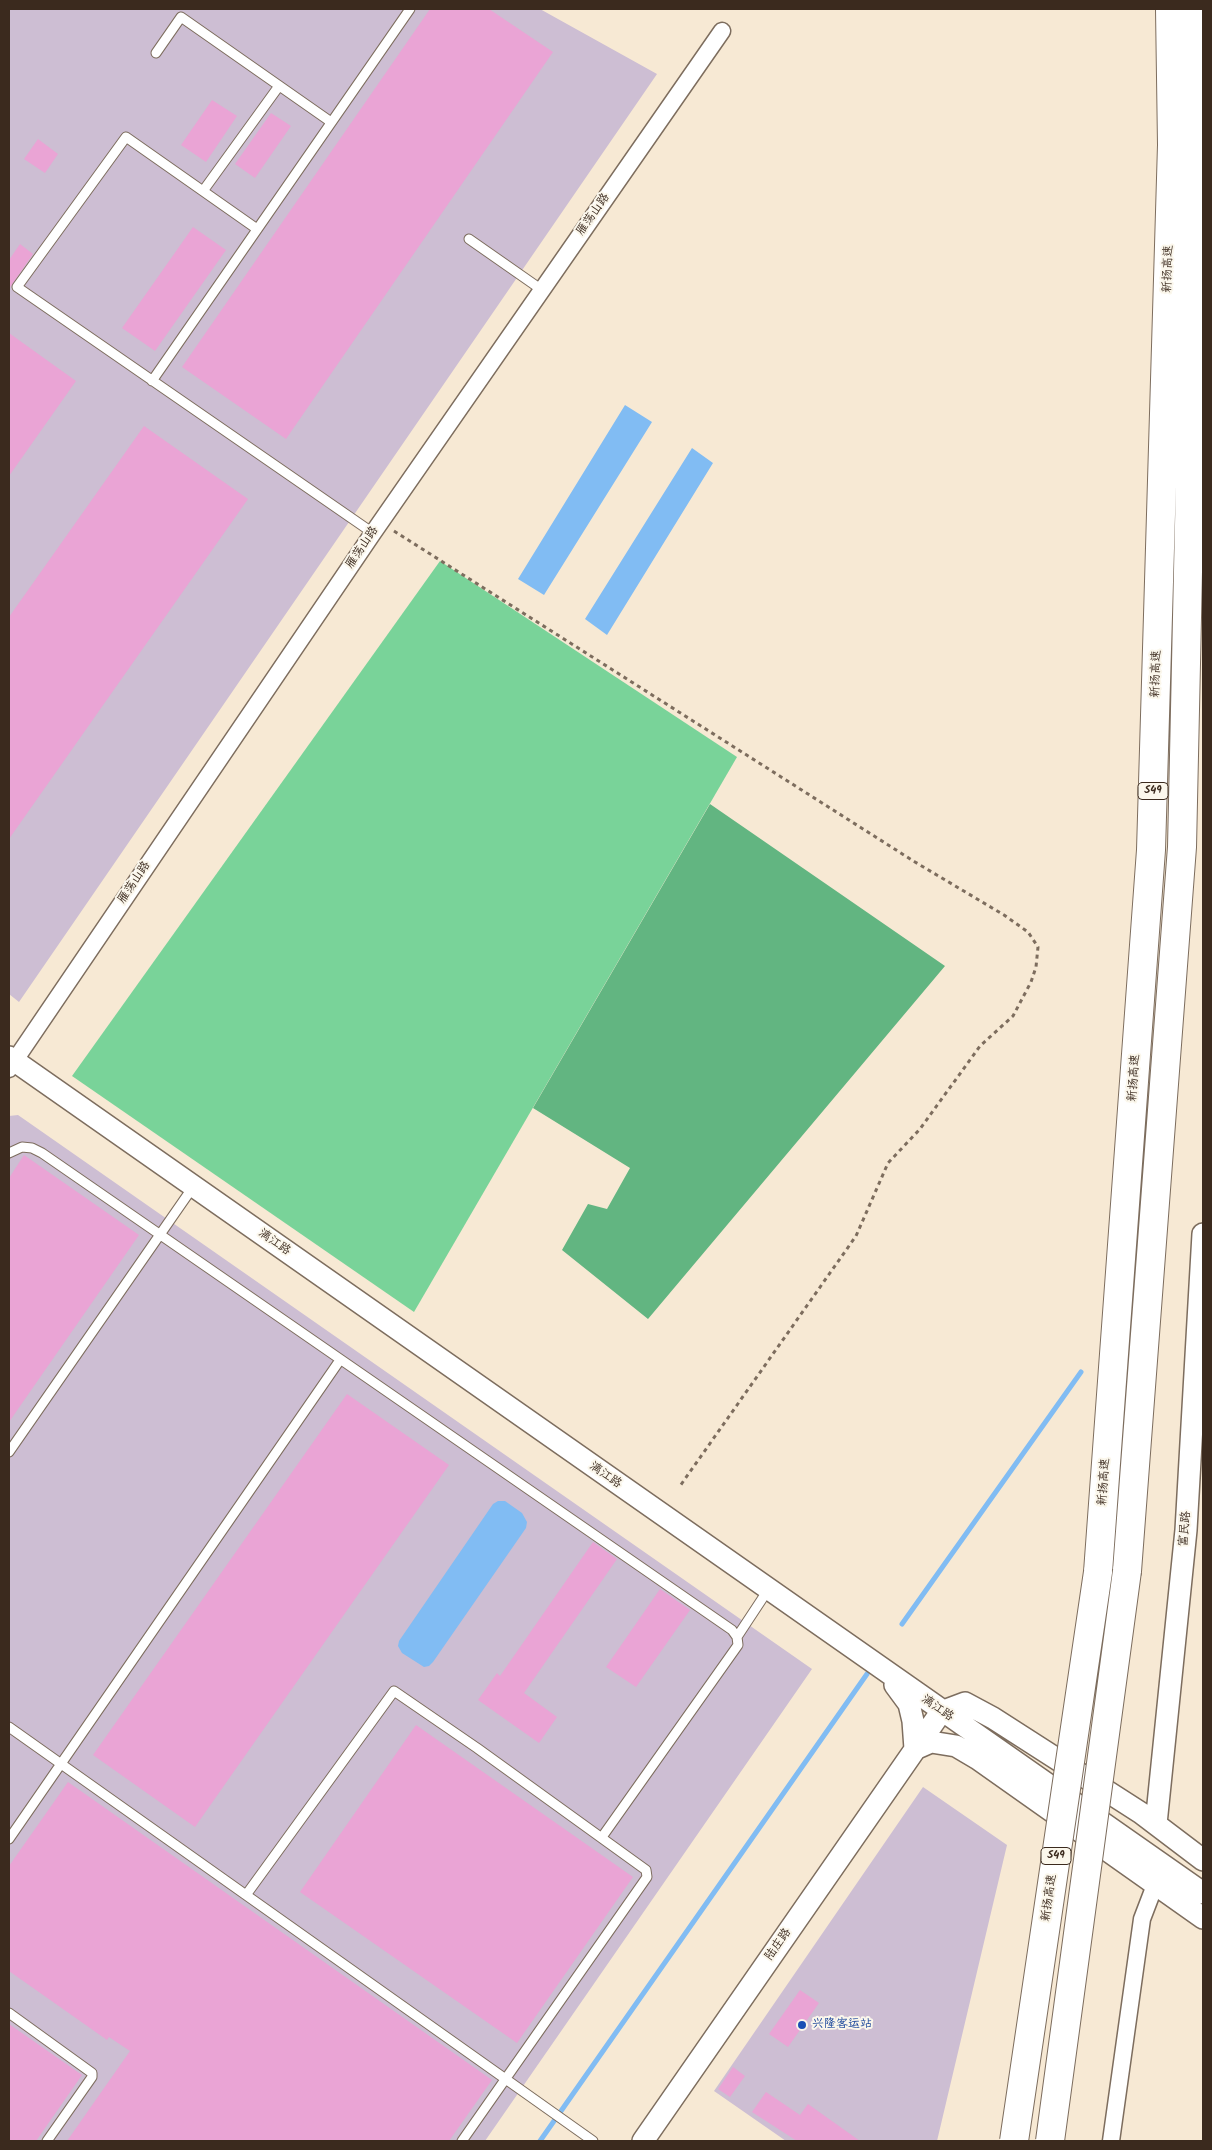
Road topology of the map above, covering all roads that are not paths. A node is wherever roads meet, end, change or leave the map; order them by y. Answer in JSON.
{"nodes":[{"id":1,"x":410,"y":9,"type":"edge"},
{"id":2,"x":1170,"y":9,"type":"edge"},
{"id":3,"x":1195,"y":9,"type":"edge"},
{"id":4,"x":722,"y":31,"type":"dead end"},
{"id":5,"x":156,"y":53,"type":"dead end"},
{"id":6,"x":279,"y":86,"type":"junction"},
{"id":7,"x":331,"y":122,"type":"junction"},
{"id":8,"x":203,"y":191,"type":"junction"},
{"id":9,"x":257,"y":229,"type":"junction"},
{"id":10,"x":469,"y":239,"type":"dead end"},
{"id":11,"x":542,"y":290,"type":"junction"},
{"id":12,"x":152,"y":380,"type":"junction"},
{"id":13,"x":377,"y":528,"type":"junction"},
{"id":14,"x":10,"y":1062,"type":"edge"},
{"id":15,"x":9,"y":1153,"type":"edge"},
{"id":16,"x":193,"y":1186,"type":"junction"},
{"id":17,"x":1203,"y":1234,"type":"edge"},
{"id":18,"x":159,"y":1235,"type":"junction"},
{"id":19,"x":340,"y":1360,"type":"junction"},
{"id":20,"x":9,"y":1452,"type":"edge"},
{"id":21,"x":768,"y":1590,"type":"junction"},
{"id":22,"x":737,"y":1637,"type":"junction"},
{"id":23,"x":887,"y":1674,"type":"junction"},
{"id":24,"x":941,"y":1712,"type":"junction"},
{"id":25,"x":9,"y":1727,"type":"edge"},
{"id":26,"x":915,"y":1749,"type":"junction"},
{"id":27,"x":61,"y":1764,"type":"junction"},
{"id":28,"x":1156,"y":1824,"type":"junction"},
{"id":29,"x":602,"y":1837,"type":"junction"},
{"id":30,"x":9,"y":1839,"type":"edge"},
{"id":31,"x":1203,"y":1860,"type":"edge"},
{"id":32,"x":1155,"y":1884,"type":"junction"},
{"id":33,"x":1203,"y":1893,"type":"edge"},
{"id":34,"x":246,"y":1896,"type":"junction"},
{"id":35,"x":1203,"y":1918,"type":"edge"},
{"id":36,"x":9,"y":2013,"type":"edge"},
{"id":37,"x":505,"y":2079,"type":"junction"},
{"id":38,"x":47,"y":2141,"type":"edge"},
{"id":39,"x":462,"y":2141,"type":"edge"},
{"id":40,"x":593,"y":2141,"type":"edge"},
{"id":41,"x":643,"y":2141,"type":"edge"},
{"id":42,"x":1014,"y":2141,"type":"edge"},
{"id":43,"x":1050,"y":2141,"type":"edge"},
{"id":44,"x":1111,"y":2141,"type":"edge"}],
"edges":[{"from":1,"to":7,"type":"lane"},
{"from":2,"to":42,"type":"highway","name":"新扬高速","number":"S49","bridge":true},
{"from":3,"to":43,"type":"highway","name":"新扬高速","number":"S49","bridge":true},
{"from":4,"to":11,"type":"street","name":"雁荡山路"},
{"from":5,"to":6,"type":"lane"},
{"from":6,"to":7,"type":"lane"},
{"from":6,"to":8,"type":"lane"},
{"from":7,"to":9,"type":"lane"},
{"from":8,"to":9,"type":"lane"},
{"from":8,"to":12,"type":"lane"},
{"from":9,"to":12,"type":"lane"},
{"from":10,"to":11,"type":"lane"},
{"from":11,"to":13,"type":"street","name":"雁荡山路"},
{"from":12,"to":13,"type":"lane"},
{"from":13,"to":14,"type":"street","name":"雁荡山路"},
{"from":14,"to":16,"type":"street","name":"漓江路"},
{"from":15,"to":18,"type":"lane"},
{"from":16,"to":18,"type":"lane"},
{"from":16,"to":21,"type":"street","name":"漓江路"},
{"from":17,"to":28,"type":"street","name":"富民路"},
{"from":18,"to":19,"type":"lane"},
{"from":18,"to":20,"type":"lane"},
{"from":19,"to":22,"type":"lane"},
{"from":19,"to":27,"type":"lane"},
{"from":21,"to":22,"type":"lane"},
{"from":21,"to":23,"type":"street","name":"漓江路"},
{"from":22,"to":29,"type":"lane"},
{"from":23,"to":24,"type":"street","name":"漓江路"},
{"from":23,"to":26,"type":"street"},
{"from":24,"to":26,"type":"street","name":"陆庄路"},
{"from":24,"to":28,"type":"street"},
{"from":24,"to":33,"type":"street","name":"漓江路"},
{"from":25,"to":27,"type":"lane"},
{"from":26,"to":32,"type":"street"},
{"from":26,"to":41,"type":"street","name":"陆庄路"},
{"from":27,"to":30,"type":"lane"},
{"from":27,"to":34,"type":"lane"},
{"from":28,"to":31,"type":"street"},
{"from":29,"to":34,"type":"lane"},
{"from":29,"to":37,"type":"lane"},
{"from":32,"to":35,"type":"street"},
{"from":32,"to":44,"type":"street"},
{"from":34,"to":37,"type":"lane"},
{"from":36,"to":38,"type":"lane"},
{"from":37,"to":39,"type":"lane"},
{"from":37,"to":40,"type":"lane"}]}
